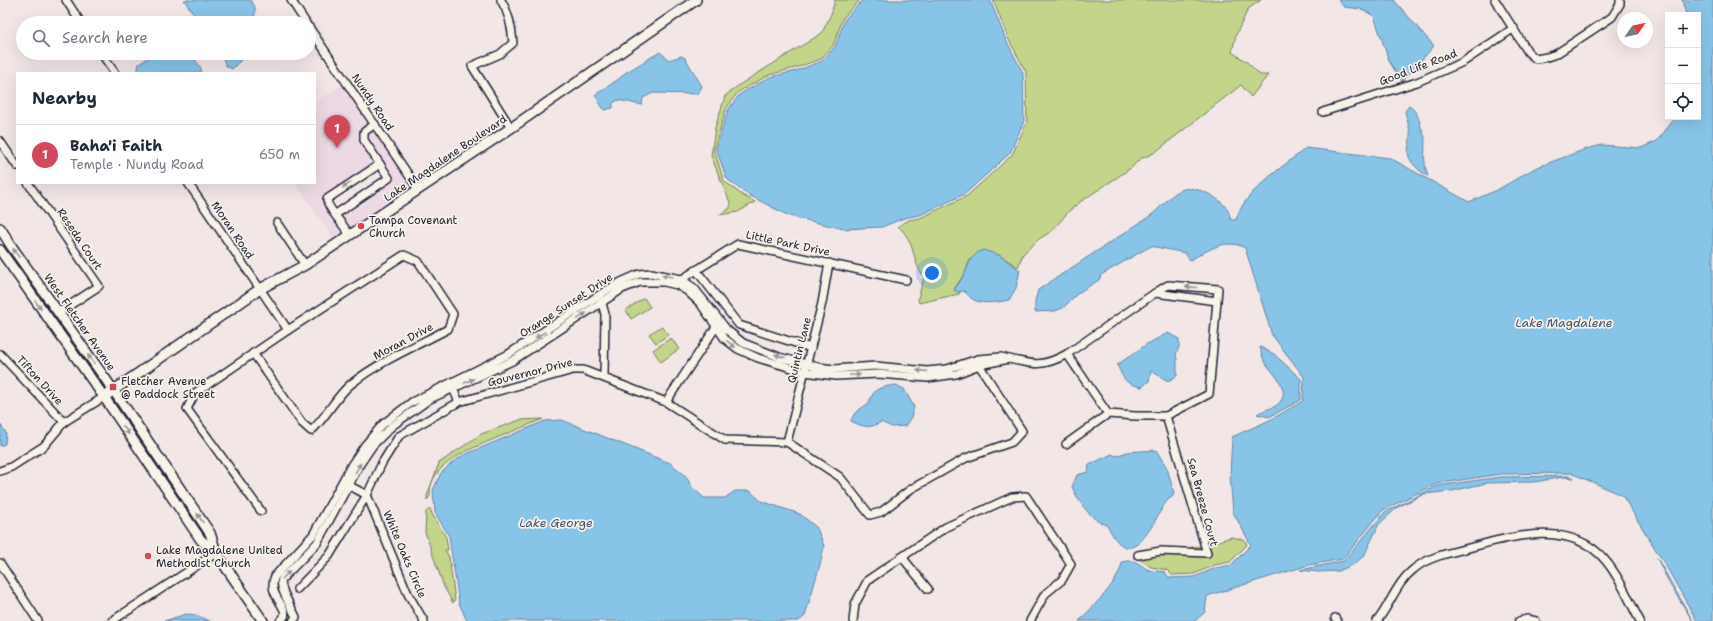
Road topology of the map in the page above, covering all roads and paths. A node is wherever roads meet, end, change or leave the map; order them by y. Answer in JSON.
{"nodes":[{"id":1,"x":66,"y":0,"type":"edge"},
{"id":2,"x":291,"y":0,"type":"edge"},
{"id":3,"x":501,"y":0,"type":"edge"},
{"id":4,"x":696,"y":0,"type":"edge"},
{"id":5,"x":1495,"y":0,"type":"edge"},
{"id":6,"x":1620,"y":0,"type":"edge"},
{"id":7,"x":76,"y":16,"type":"edge"},
{"id":8,"x":301,"y":16,"type":"edge"},
{"id":9,"x":1514,"y":28,"type":"junction"},
{"id":10,"x":316,"y":37,"type":"edge"},
{"id":11,"x":106,"y":60,"type":"edge"},
{"id":12,"x":114,"y":72,"type":"edge"},
{"id":13,"x":1322,"y":112,"type":"dead end"},
{"id":14,"x":375,"y":124,"type":"junction"},
{"id":15,"x":511,"y":128,"type":"junction"},
{"id":16,"x":0,"y":141,"type":"edge"},
{"id":17,"x":380,"y":164,"type":"junction"},
{"id":18,"x":16,"y":165,"type":"edge"},
{"id":19,"x":29,"y":184,"type":"edge"},
{"id":20,"x":189,"y":184,"type":"edge"},
{"id":21,"x":418,"y":189,"type":"junction"},
{"id":22,"x":336,"y":214,"type":"junction"},
{"id":23,"x":276,"y":223,"type":"dead end"},
{"id":24,"x":0,"y":228,"type":"edge"},
{"id":25,"x":350,"y":235,"type":"junction"},
{"id":26,"x":0,"y":250,"type":"edge"},
{"id":27,"x":830,"y":263,"type":"junction"},
{"id":28,"x":305,"y":265,"type":"junction"},
{"id":29,"x":696,"y":270,"type":"junction"},
{"id":30,"x":906,"y":280,"type":"dead end"},
{"id":31,"x":679,"y":282,"type":"junction"},
{"id":32,"x":260,"y":289,"type":"junction"},
{"id":33,"x":1155,"y":293,"type":"junction"},
{"id":34,"x":601,"y":299,"type":"junction"},
{"id":35,"x":1217,"y":301,"type":"junction"},
{"id":36,"x":58,"y":313,"type":"junction"},
{"id":37,"x":718,"y":324,"type":"junction"},
{"id":38,"x":288,"y":330,"type":"junction"},
{"id":39,"x":811,"y":348,"type":"junction"},
{"id":40,"x":253,"y":353,"type":"junction"},
{"id":41,"x":0,"y":354,"type":"edge"},
{"id":42,"x":1067,"y":354,"type":"junction"},
{"id":43,"x":978,"y":362,"type":"junction"},
{"id":44,"x":806,"y":368,"type":"junction"},
{"id":45,"x":604,"y":377,"type":"junction"},
{"id":46,"x":452,"y":385,"type":"junction"},
{"id":47,"x":114,"y":391,"type":"junction"},
{"id":48,"x":104,"y":397,"type":"junction"},
{"id":49,"x":459,"y":402,"type":"junction"},
{"id":50,"x":666,"y":402,"type":"junction"},
{"id":51,"x":1108,"y":414,"type":"junction"},
{"id":52,"x":1166,"y":416,"type":"junction"},
{"id":53,"x":64,"y":422,"type":"junction"},
{"id":54,"x":788,"y":442,"type":"junction"},
{"id":55,"x":1066,"y":444,"type":"dead end"},
{"id":56,"x":0,"y":471,"type":"edge"},
{"id":57,"x":345,"y":484,"type":"junction"},
{"id":58,"x":367,"y":495,"type":"junction"},
{"id":59,"x":261,"y":511,"type":"dead end"},
{"id":60,"x":216,"y":553,"type":"junction"},
{"id":61,"x":1138,"y":555,"type":"dead end"},
{"id":62,"x":902,"y":556,"type":"junction"},
{"id":63,"x":0,"y":564,"type":"edge"},
{"id":64,"x":297,"y":588,"type":"dead end"},
{"id":65,"x":928,"y":589,"type":"dead end"},
{"id":66,"x":38,"y":621,"type":"edge"},
{"id":67,"x":112,"y":621,"type":"edge"},
{"id":68,"x":263,"y":621,"type":"edge"},
{"id":69,"x":280,"y":621,"type":"edge"},
{"id":70,"x":293,"y":621,"type":"edge"},
{"id":71,"x":424,"y":621,"type":"edge"},
{"id":72,"x":853,"y":621,"type":"edge"},
{"id":73,"x":1030,"y":621,"type":"edge"},
{"id":74,"x":1377,"y":621,"type":"edge"},
{"id":75,"x":1519,"y":621,"type":"edge"},
{"id":76,"x":1536,"y":621,"type":"edge"},
{"id":77,"x":1640,"y":621,"type":"edge"}],
"edges":[{"from":1,"to":7,"type":"street"},
{"from":2,"to":8,"type":"street"},
{"from":3,"to":15,"type":"street"},
{"from":4,"to":15,"type":"main road","name":"Lake Magdalene Boulevard"},
{"from":5,"to":9,"type":"street"},
{"from":6,"to":9,"type":"street"},
{"from":9,"to":13,"type":"street","name":"Good Life Road"},
{"from":10,"to":14,"type":"street","name":"Nundy Road"},
{"from":11,"to":12,"type":"street"},
{"from":14,"to":17,"type":"street"},
{"from":14,"to":21,"type":"street","name":"Nundy Road"},
{"from":15,"to":21,"type":"main road","name":"Lake Magdalene Boulevard"},
{"from":16,"to":18,"type":"street"},
{"from":17,"to":22,"type":"street"},
{"from":17,"to":22,"type":"street","one_way":true},
{"from":19,"to":36,"type":"street","name":"Reseda Court"},
{"from":20,"to":32,"type":"street","name":"Moran Road"},
{"from":21,"to":25,"type":"main road","name":"Lake Magdalene Boulevard"},
{"from":22,"to":25,"type":"street"},
{"from":23,"to":28,"type":"street"},
{"from":36,"to":24,"type":"main road","name":"West Fletcher Avenue","one_way":true},
{"from":25,"to":28,"type":"main road","name":"Lake Magdalene Boulevard"},
{"from":26,"to":48,"type":"main road","name":"West Fletcher Avenue","one_way":true},
{"from":27,"to":29,"type":"street","name":"Little Park Drive"},
{"from":27,"to":30,"type":"street","name":"Little Park Drive"},
{"from":27,"to":39,"type":"street","name":"Quintin Lane"},
{"from":28,"to":32,"type":"main road","name":"Lake Magdalene Boulevard"},
{"from":29,"to":31,"type":"street","name":"Little Park Drive"},
{"from":29,"to":39,"type":"street"},
{"from":31,"to":34,"type":"street","name":"Orange Sunset Drive"},
{"from":31,"to":37,"type":"street","name":"Orange Sunset Drive"},
{"from":32,"to":38,"type":"street","name":"Moran Road"},
{"from":32,"to":47,"type":"main road","name":"Lake Magdalene Boulevard"},
{"from":33,"to":35,"type":"street"},
{"from":35,"to":33,"type":"street","name":"Orange Sunset Drive","one_way":true},
{"from":33,"to":42,"type":"street","name":"Orange Sunset Drive"},
{"from":34,"to":45,"type":"street"},
{"from":34,"to":46,"type":"street","name":"Orange Sunset Drive"},
{"from":35,"to":52,"type":"street"},
{"from":47,"to":36,"type":"main road","name":"West Fletcher Avenue","one_way":true},
{"from":37,"to":44,"type":"street","name":"Orange Sunset Drive"},
{"from":37,"to":50,"type":"street"},
{"from":38,"to":40,"type":"street","name":"Moran Drive"},
{"from":38,"to":40,"type":"street","name":"Moran Drive"},
{"from":39,"to":44,"type":"street","name":"Quintin Lane"},
{"from":40,"to":59,"type":"street","name":"Moran Drive"},
{"from":41,"to":53,"type":"street","name":"Tifton Drive"},
{"from":42,"to":43,"type":"street","name":"Orange Sunset Drive"},
{"from":42,"to":51,"type":"street"},
{"from":43,"to":44,"type":"street","name":"Orange Sunset Drive"},
{"from":43,"to":54,"type":"street"},
{"from":44,"to":54,"type":"street","name":"Quintin Lane"},
{"from":45,"to":49,"type":"street","name":"Gouvernor Drive"},
{"from":45,"to":50,"type":"street","name":"Gouvernor Drive"},
{"from":46,"to":49,"type":"street"},
{"from":46,"to":57,"type":"street","name":"Orange Sunset Drive"},
{"from":47,"to":48,"type":"main road","name":"Lake Magdalene Boulevard"},
{"from":60,"to":47,"type":"main road","name":"West Fletcher Avenue","one_way":true},
{"from":48,"to":53,"type":"street"},
{"from":48,"to":60,"type":"main road","name":"West Fletcher Avenue","one_way":true},
{"from":49,"to":58,"type":"street","name":"Gouvernor Drive"},
{"from":50,"to":54,"type":"street","name":"Gouvernor Drive"},
{"from":51,"to":52,"type":"street"},
{"from":51,"to":55,"type":"street"},
{"from":52,"to":61,"type":"street","name":"Sea Breeze Court"},
{"from":53,"to":56,"type":"street"},
{"from":57,"to":58,"type":"street"},
{"from":57,"to":69,"type":"street","name":"Orange Sunset Drive"},
{"from":70,"to":57,"type":"street","name":"Orange Sunset Drive","one_way":true},
{"from":58,"to":64,"type":"street","name":"Gouvernor Drive"},
{"from":58,"to":71,"type":"street","name":"White Oaks Circle"},
{"from":60,"to":67,"type":"street"},
{"from":60,"to":68,"type":"main road","name":"West Fletcher Avenue"},
{"from":62,"to":65,"type":"street"},
{"from":62,"to":72,"type":"street"},
{"from":62,"to":73,"type":"street"},
{"from":63,"to":66,"type":"street"},
{"from":74,"to":77,"type":"street"},
{"from":75,"to":76,"type":"street"}]}
